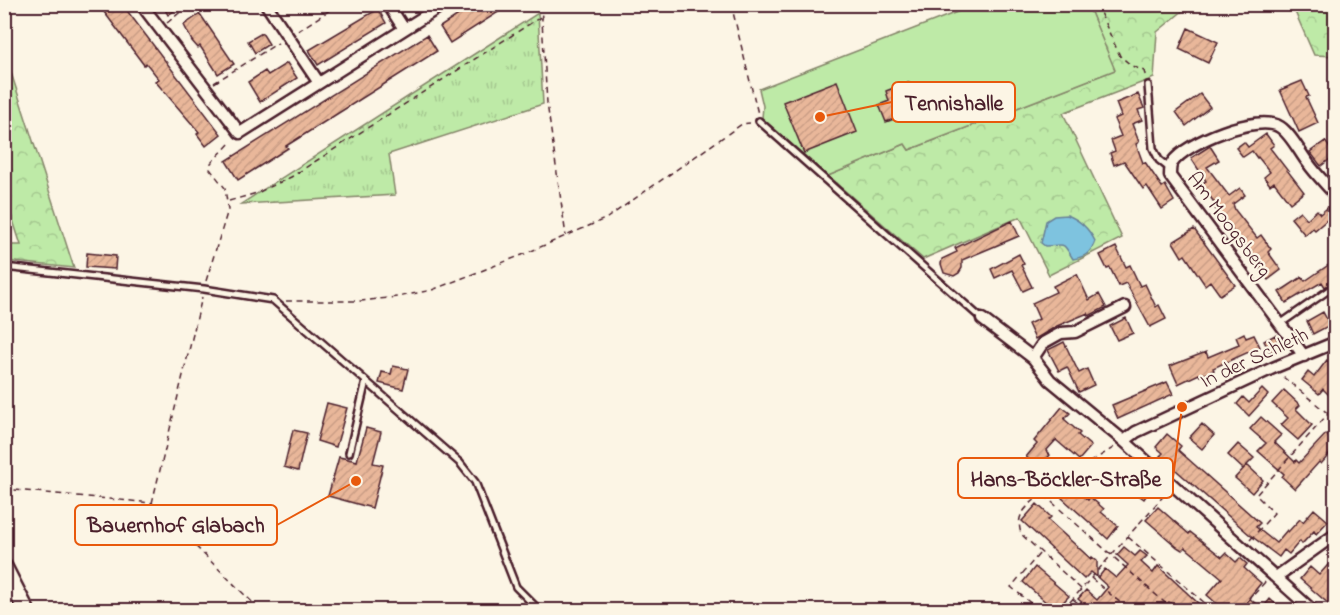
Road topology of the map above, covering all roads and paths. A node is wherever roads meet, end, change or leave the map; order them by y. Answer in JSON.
{"nodes":[{"id":1,"x":141,"y":4,"type":"edge"},
{"id":2,"x":190,"y":4,"type":"edge"},
{"id":3,"x":266,"y":4,"type":"edge"},
{"id":4,"x":339,"y":4,"type":"edge"},
{"id":5,"x":388,"y":4,"type":"edge"},
{"id":6,"x":444,"y":4,"type":"edge"},
{"id":7,"x":541,"y":4,"type":"edge"},
{"id":8,"x":731,"y":4,"type":"edge"},
{"id":9,"x":1096,"y":4,"type":"edge"},
{"id":10,"x":542,"y":16,"type":"junction"},
{"id":11,"x":160,"y":29,"type":"junction"},
{"id":12,"x":404,"y":29,"type":"junction"},
{"id":13,"x":288,"y":37,"type":"junction"},
{"id":14,"x":319,"y":83,"type":"junction"},
{"id":15,"x":1148,"y":85,"type":"joint"},
{"id":16,"x":206,"y":88,"type":"junction"},
{"id":17,"x":759,"y":121,"type":"junction"},
{"id":18,"x":240,"y":133,"type":"junction"},
{"id":19,"x":1170,"y":170,"type":"junction"},
{"id":20,"x":1335,"y":193,"type":"edge"},
{"id":21,"x":228,"y":201,"type":"junction"},
{"id":22,"x":566,"y":236,"type":"junction"},
{"id":23,"x":4,"y":267,"type":"edge"},
{"id":24,"x":1335,"y":285,"type":"edge"},
{"id":25,"x":204,"y":289,"type":"junction"},
{"id":26,"x":273,"y":300,"type":"junction"},
{"id":27,"x":1125,"y":307,"type":"dead end"},
{"id":28,"x":982,"y":319,"type":"joint"},
{"id":29,"x":1280,"y":324,"type":"junction"},
{"id":30,"x":1335,"y":342,"type":"edge"},
{"id":31,"x":1304,"y":356,"type":"junction"},
{"id":32,"x":1033,"y":358,"type":"junction"},
{"id":33,"x":1273,"y":368,"type":"junction"},
{"id":34,"x":366,"y":381,"type":"junction"},
{"id":35,"x":1328,"y":414,"type":"junction"},
{"id":36,"x":1335,"y":420,"type":"edge"},
{"id":37,"x":1124,"y":441,"type":"junction"},
{"id":38,"x":349,"y":453,"type":"dead end"},
{"id":39,"x":1172,"y":486,"type":"junction"},
{"id":40,"x":4,"y":489,"type":"edge"},
{"id":41,"x":1042,"y":494,"type":"junction"},
{"id":42,"x":152,"y":503,"type":"junction"},
{"id":43,"x":1335,"y":534,"type":"edge"},
{"id":44,"x":1127,"y":536,"type":"junction"},
{"id":45,"x":1244,"y":548,"type":"junction"},
{"id":46,"x":1040,"y":552,"type":"junction"},
{"id":47,"x":1111,"y":555,"type":"junction"},
{"id":48,"x":4,"y":567,"type":"edge"},
{"id":49,"x":1274,"y":575,"type":"junction"},
{"id":50,"x":1091,"y":578,"type":"junction"},
{"id":51,"x":1081,"y":589,"type":"junction"},
{"id":52,"x":1073,"y":599,"type":"junction"},
{"id":53,"x":1203,"y":602,"type":"junction"},
{"id":54,"x":26,"y":610,"type":"edge"},
{"id":55,"x":260,"y":610,"type":"edge"},
{"id":56,"x":539,"y":610,"type":"edge"},
{"id":57,"x":1038,"y":610,"type":"edge"},
{"id":58,"x":1063,"y":610,"type":"edge"},
{"id":59,"x":1086,"y":610,"type":"edge"},
{"id":60,"x":1129,"y":610,"type":"edge"},
{"id":61,"x":1173,"y":610,"type":"edge"},
{"id":62,"x":1195,"y":610,"type":"edge"},
{"id":63,"x":1213,"y":610,"type":"edge"},
{"id":64,"x":1240,"y":610,"type":"edge"},
{"id":65,"x":1312,"y":610,"type":"edge"}],
"edges":[{"from":1,"to":11,"type":"street"},
{"from":2,"to":11,"type":"path"},
{"from":3,"to":13,"type":"street"},
{"from":4,"to":13,"type":"path"},
{"from":5,"to":12,"type":"street"},
{"from":6,"to":12,"type":"street"},
{"from":7,"to":10,"type":"path"},
{"from":8,"to":17,"type":"path"},
{"from":9,"to":15,"type":"path"},
{"from":10,"to":21,"type":"path"},
{"from":10,"to":22,"type":"path"},
{"from":11,"to":16,"type":"street"},
{"from":12,"to":14,"type":"street"},
{"from":13,"to":14,"type":"street"},
{"from":13,"to":16,"type":"path"},
{"from":14,"to":18,"type":"street"},
{"from":15,"to":19,"type":"lane"},
{"from":16,"to":18,"type":"street"},
{"from":17,"to":22,"type":"path"},
{"from":17,"to":28,"type":"lane"},
{"from":18,"to":21,"type":"path"},
{"from":19,"to":20,"type":"street","name":"Am Moogsberg"},
{"from":19,"to":29,"type":"street","name":"Am Moogsberg"},
{"from":21,"to":25,"type":"path"},
{"from":22,"to":26,"type":"path"},
{"from":23,"to":25,"type":"lane"},
{"from":24,"to":29,"type":"lane"},
{"from":25,"to":26,"type":"lane"},
{"from":25,"to":42,"type":"path"},
{"from":26,"to":34,"type":"lane"},
{"from":27,"to":32,"type":"street"},
{"from":28,"to":32,"type":"street"},
{"from":29,"to":31,"type":"street","name":"Am Moogsberg"},
{"from":30,"to":31,"type":"street","name":"In der Schleth"},
{"from":31,"to":33,"type":"street","name":"In der Schleth"},
{"from":32,"to":37,"type":"street"},
{"from":33,"to":35,"type":"path"},
{"from":33,"to":37,"type":"street","name":"In der Schleth"},
{"from":34,"to":38,"type":"lane"},
{"from":34,"to":56,"type":"lane"},
{"from":35,"to":36,"type":"path"},
{"from":35,"to":45,"type":"path"},
{"from":37,"to":39,"type":"street"},
{"from":37,"to":41,"type":"path"},
{"from":39,"to":44,"type":"path"},
{"from":39,"to":45,"type":"street"},
{"from":40,"to":42,"type":"path"},
{"from":41,"to":46,"type":"path"},
{"from":41,"to":47,"type":"path"},
{"from":42,"to":55,"type":"path"},
{"from":43,"to":49,"type":"street"},
{"from":44,"to":47,"type":"path"},
{"from":44,"to":53,"type":"path"},
{"from":45,"to":49,"type":"street"},
{"from":46,"to":51,"type":"path"},
{"from":46,"to":57,"type":"path"},
{"from":47,"to":50,"type":"path"},
{"from":47,"to":61,"type":"path"},
{"from":48,"to":54,"type":"main road"},
{"from":49,"to":64,"type":"path"},
{"from":49,"to":65,"type":"street"},
{"from":50,"to":51,"type":"path"},
{"from":50,"to":60,"type":"path"},
{"from":51,"to":52,"type":"path"},
{"from":52,"to":58,"type":"path"},
{"from":52,"to":59,"type":"path"},
{"from":53,"to":62,"type":"path"},
{"from":53,"to":63,"type":"path"}]}
